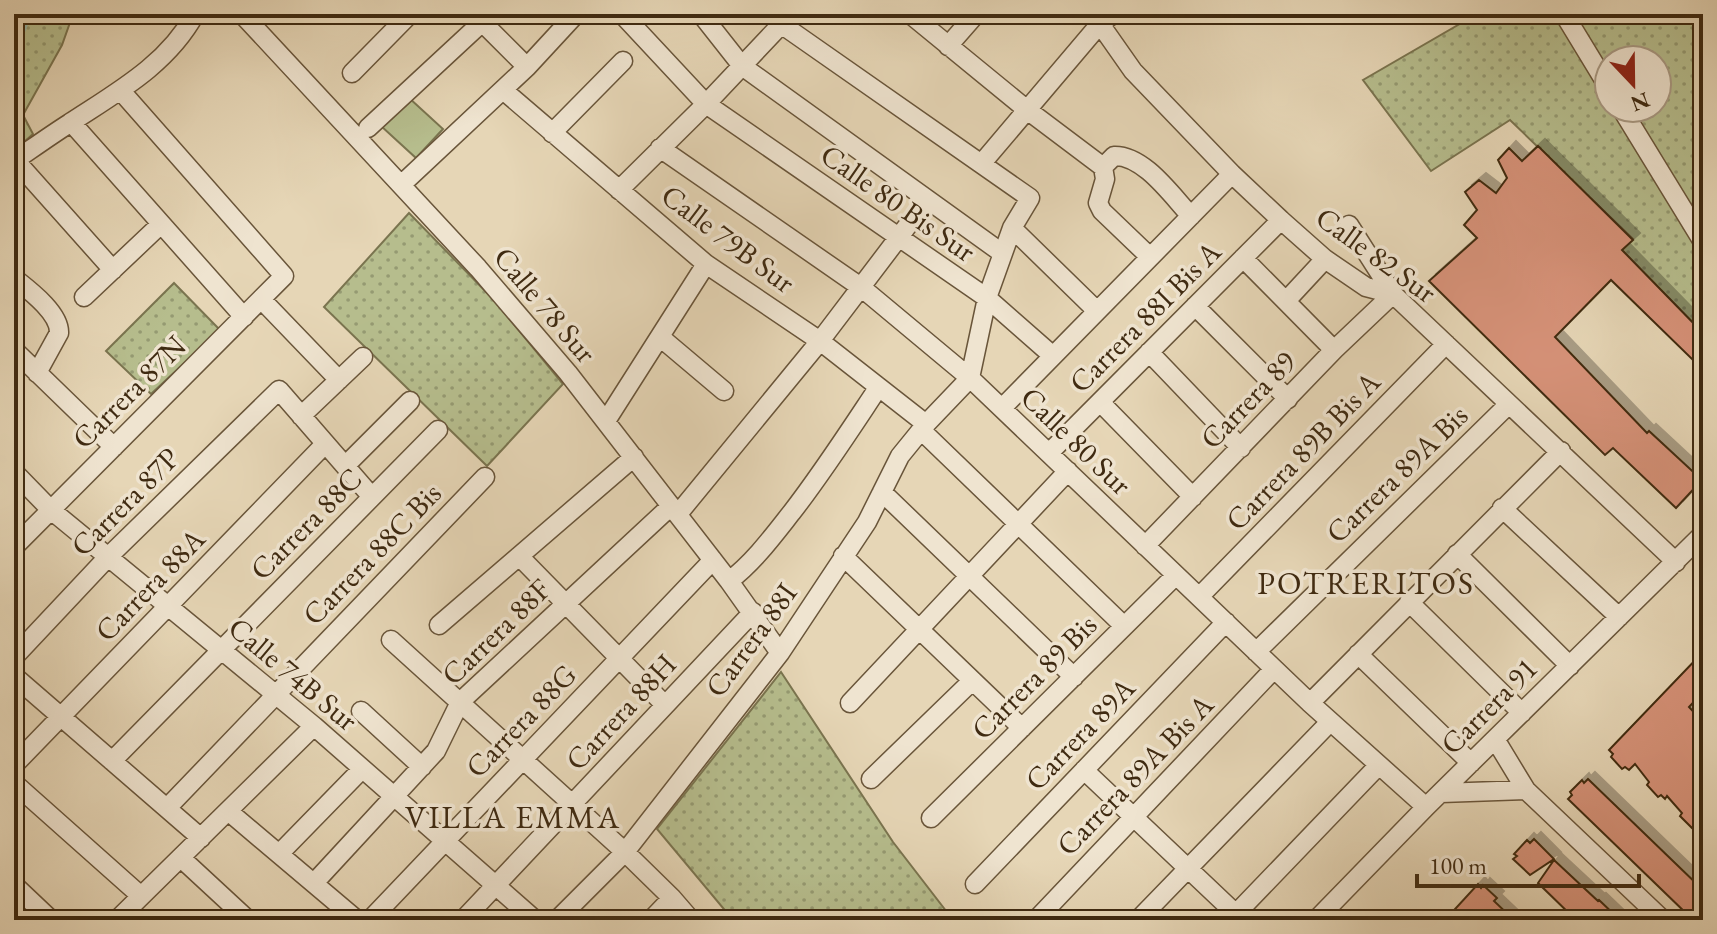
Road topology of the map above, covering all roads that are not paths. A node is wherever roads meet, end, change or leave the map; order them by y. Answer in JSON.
{"nodes":[{"id":1,"x":195,"y":14,"type":"edge"},
{"id":2,"x":242,"y":14,"type":"edge"},
{"id":3,"x":410,"y":14,"type":"edge"},
{"id":4,"x":576,"y":14,"type":"edge"},
{"id":5,"x":622,"y":14,"type":"edge"},
{"id":6,"x":701,"y":14,"type":"edge"},
{"id":7,"x":910,"y":14,"type":"edge"},
{"id":8,"x":976,"y":14,"type":"edge"},
{"id":9,"x":1564,"y":14,"type":"edge"},
{"id":10,"x":482,"y":17,"type":"edge"},
{"id":11,"x":781,"y":17,"type":"edge"},
{"id":12,"x":1101,"y":18,"type":"edge"},
{"id":13,"x":948,"y":46,"type":"junction"},
{"id":14,"x":623,"y":61,"type":"dead end"},
{"id":15,"x":1593,"y":62,"type":"edge"},
{"id":16,"x":742,"y":66,"type":"junction"},
{"id":17,"x":527,"y":67,"type":"junction"},
{"id":18,"x":352,"y":73,"type":"dead end"},
{"id":19,"x":503,"y":90,"type":"junction"},
{"id":20,"x":121,"y":91,"type":"junction"},
{"id":21,"x":706,"y":104,"type":"junction"},
{"id":22,"x":1026,"y":109,"type":"junction"},
{"id":23,"x":71,"y":122,"type":"junction"},
{"id":24,"x":1631,"y":124,"type":"edge"},
{"id":25,"x":368,"y":128,"type":"dead end"},
{"id":26,"x":552,"y":133,"type":"junction"},
{"id":27,"x":660,"y":148,"type":"junction"},
{"id":28,"x":15,"y":161,"type":"edge"},
{"id":29,"x":982,"y":163,"type":"junction"},
{"id":30,"x":1104,"y":173,"type":"junction"},
{"id":31,"x":1232,"y":174,"type":"junction"},
{"id":32,"x":401,"y":185,"type":"junction"},
{"id":33,"x":619,"y":190,"type":"junction"},
{"id":34,"x":927,"y":200,"type":"junction"},
{"id":35,"x":1191,"y":216,"type":"junction"},
{"id":36,"x":1281,"y":220,"type":"junction"},
{"id":37,"x":161,"y":224,"type":"junction"},
{"id":38,"x":1349,"y":225,"type":"dead end"},
{"id":39,"x":1012,"y":228,"type":"junction"},
{"id":40,"x":899,"y":238,"type":"junction"},
{"id":41,"x":1703,"y":242,"type":"edge"},
{"id":42,"x":1002,"y":253,"type":"junction"},
{"id":43,"x":1150,"y":257,"type":"junction"},
{"id":44,"x":1243,"y":258,"type":"junction"},
{"id":45,"x":1325,"y":259,"type":"junction"},
{"id":46,"x":706,"y":264,"type":"junction"},
{"id":47,"x":113,"y":270,"type":"junction"},
{"id":48,"x":14,"y":278,"type":"edge"},
{"id":49,"x":862,"y":288,"type":"junction"},
{"id":50,"x":1393,"y":294,"type":"junction"},
{"id":51,"x":84,"y":297,"type":"dead end"},
{"id":52,"x":987,"y":298,"type":"junction"},
{"id":53,"x":261,"y":299,"type":"junction"},
{"id":54,"x":1286,"y":301,"type":"junction"},
{"id":55,"x":1195,"y":306,"type":"junction"},
{"id":56,"x":1097,"y":311,"type":"junction"},
{"id":57,"x":244,"y":317,"type":"junction"},
{"id":58,"x":660,"y":337,"type":"junction"},
{"id":59,"x":820,"y":341,"type":"junction"},
{"id":60,"x":1446,"y":344,"type":"junction"},
{"id":61,"x":14,"y":350,"type":"edge"},
{"id":62,"x":1334,"y":350,"type":"junction"},
{"id":63,"x":1149,"y":352,"type":"junction"},
{"id":64,"x":1053,"y":356,"type":"junction"},
{"id":65,"x":363,"y":357,"type":"dead end"},
{"id":66,"x":37,"y":373,"type":"junction"},
{"id":67,"x":970,"y":378,"type":"junction"},
{"id":68,"x":339,"y":380,"type":"junction"},
{"id":69,"x":878,"y":388,"type":"junction"},
{"id":70,"x":724,"y":391,"type":"dead end"},
{"id":71,"x":1288,"y":399,"type":"junction"},
{"id":72,"x":410,"y":401,"type":"dead end"},
{"id":73,"x":1100,"y":402,"type":"junction"},
{"id":74,"x":1509,"y":404,"type":"junction"},
{"id":75,"x":1002,"y":408,"type":"junction"},
{"id":76,"x":301,"y":416,"type":"junction"},
{"id":77,"x":606,"y":421,"type":"junction"},
{"id":78,"x":924,"y":427,"type":"junction"},
{"id":79,"x":438,"y":430,"type":"dead end"},
{"id":80,"x":325,"y":444,"type":"junction"},
{"id":81,"x":114,"y":447,"type":"junction"},
{"id":82,"x":1241,"y":448,"type":"junction"},
{"id":83,"x":1561,"y":451,"type":"junction"},
{"id":84,"x":1049,"y":453,"type":"junction"},
{"id":85,"x":634,"y":457,"type":"junction"},
{"id":86,"x":345,"y":466,"type":"junction"},
{"id":87,"x":1068,"y":471,"type":"junction"},
{"id":88,"x":14,"y":472,"type":"edge"},
{"id":89,"x":485,"y":477,"type":"dead end"},
{"id":90,"x":882,"y":492,"type":"junction"},
{"id":91,"x":372,"y":497,"type":"junction"},
{"id":92,"x":1193,"y":497,"type":"junction"},
{"id":93,"x":1502,"y":508,"type":"junction"},
{"id":94,"x":51,"y":510,"type":"junction"},
{"id":95,"x":675,"y":510,"type":"junction"},
{"id":96,"x":1018,"y":524,"type":"junction"},
{"id":97,"x":1703,"y":534,"type":"edge"},
{"id":98,"x":1145,"y":546,"type":"junction"},
{"id":99,"x":14,"y":547,"type":"edge"},
{"id":100,"x":1457,"y":554,"type":"junction"},
{"id":101,"x":519,"y":556,"type":"junction"},
{"id":102,"x":843,"y":556,"type":"junction"},
{"id":103,"x":108,"y":557,"type":"junction"},
{"id":104,"x":713,"y":560,"type":"junction"},
{"id":105,"x":1676,"y":562,"type":"junction"},
{"id":106,"x":1176,"y":575,"type":"junction"},
{"id":107,"x":970,"y":576,"type":"junction"},
{"id":108,"x":729,"y":581,"type":"junction"},
{"id":109,"x":1199,"y":597,"type":"junction"},
{"id":110,"x":1409,"y":602,"type":"junction"},
{"id":111,"x":566,"y":603,"type":"junction"},
{"id":112,"x":168,"y":606,"type":"junction"},
{"id":113,"x":753,"y":612,"type":"junction"},
{"id":114,"x":1619,"y":617,"type":"junction"},
{"id":115,"x":1226,"y":622,"type":"junction"},
{"id":116,"x":439,"y":625,"type":"dead end"},
{"id":117,"x":1124,"y":626,"type":"junction"},
{"id":118,"x":919,"y":630,"type":"junction"},
{"id":119,"x":391,"y":640,"type":"dead end"},
{"id":120,"x":221,"y":650,"type":"junction"},
{"id":121,"x":1256,"y":652,"type":"junction"},
{"id":122,"x":780,"y":653,"type":"junction"},
{"id":123,"x":1358,"y":654,"type":"junction"},
{"id":124,"x":14,"y":657,"type":"edge"},
{"id":125,"x":620,"y":658,"type":"junction"},
{"id":126,"x":1570,"y":666,"type":"junction"},
{"id":127,"x":1274,"y":669,"type":"junction"},
{"id":128,"x":14,"y":676,"type":"edge"},
{"id":129,"x":1074,"y":677,"type":"junction"},
{"id":130,"x":972,"y":681,"type":"junction"},
{"id":131,"x":275,"y":695,"type":"junction"},
{"id":132,"x":460,"y":702,"type":"junction"},
{"id":133,"x":850,"y":703,"type":"dead end"},
{"id":134,"x":1310,"y":703,"type":"junction"},
{"id":135,"x":665,"y":705,"type":"junction"},
{"id":136,"x":361,"y":711,"type":"dead end"},
{"id":137,"x":1522,"y":713,"type":"junction"},
{"id":138,"x":61,"y":717,"type":"junction"},
{"id":139,"x":1330,"y":722,"type":"junction"},
{"id":140,"x":314,"y":726,"type":"junction"},
{"id":141,"x":1022,"y":728,"type":"junction"},
{"id":142,"x":1495,"y":739,"type":"junction"},
{"id":143,"x":523,"y":760,"type":"junction"},
{"id":144,"x":112,"y":761,"type":"junction"},
{"id":145,"x":1471,"y":763,"type":"junction"},
{"id":146,"x":14,"y":765,"type":"edge"},
{"id":147,"x":1379,"y":765,"type":"junction"},
{"id":148,"x":422,"y":767,"type":"junction"},
{"id":149,"x":362,"y":769,"type":"junction"},
{"id":150,"x":1084,"y":770,"type":"junction"},
{"id":151,"x":871,"y":779,"type":"dead end"},
{"id":152,"x":14,"y":783,"type":"edge"},
{"id":153,"x":1526,"y":790,"type":"junction"},
{"id":154,"x":1441,"y":793,"type":"junction"},
{"id":155,"x":394,"y":797,"type":"junction"},
{"id":156,"x":572,"y":804,"type":"junction"},
{"id":157,"x":1426,"y":807,"type":"junction"},
{"id":158,"x":167,"y":808,"type":"junction"},
{"id":159,"x":228,"y":811,"type":"junction"},
{"id":160,"x":1133,"y":817,"type":"junction"},
{"id":161,"x":931,"y":818,"type":"dead end"},
{"id":162,"x":201,"y":838,"type":"junction"},
{"id":163,"x":445,"y":841,"type":"junction"},
{"id":164,"x":625,"y":852,"type":"junction"},
{"id":165,"x":279,"y":854,"type":"junction"},
{"id":166,"x":181,"y":858,"type":"junction"},
{"id":167,"x":1187,"y":869,"type":"junction"},
{"id":168,"x":314,"y":883,"type":"junction"},
{"id":169,"x":975,"y":884,"type":"dead end"},
{"id":170,"x":14,"y":885,"type":"edge"},
{"id":171,"x":496,"y":885,"type":"junction"},
{"id":172,"x":672,"y":898,"type":"junction"},
{"id":173,"x":133,"y":911,"type":"edge"},
{"id":174,"x":1233,"y":917,"type":"edge"},
{"id":175,"x":51,"y":920,"type":"edge"},
{"id":176,"x":248,"y":920,"type":"edge"},
{"id":177,"x":357,"y":920,"type":"edge"},
{"id":178,"x":370,"y":920,"type":"edge"},
{"id":179,"x":463,"y":920,"type":"edge"},
{"id":180,"x":535,"y":920,"type":"edge"},
{"id":181,"x":557,"y":920,"type":"edge"},
{"id":182,"x":651,"y":920,"type":"edge"},
{"id":183,"x":691,"y":920,"type":"edge"},
{"id":184,"x":1036,"y":920,"type":"edge"},
{"id":185,"x":1138,"y":920,"type":"edge"},
{"id":186,"x":1316,"y":920,"type":"edge"},
{"id":187,"x":1663,"y":920,"type":"edge"}],
"edges":[{"from":1,"to":20,"type":"street"},
{"from":2,"to":32,"type":"street","name":"Calle 78 Sur"},
{"from":3,"to":18,"type":"street"},
{"from":4,"to":17,"type":"street"},
{"from":5,"to":21,"type":"street","name":"Calle 80 Bis Sur"},
{"from":6,"to":16,"type":"street"},
{"from":7,"to":13,"type":"street"},
{"from":8,"to":13,"type":"street"},
{"from":9,"to":15,"type":"street"},
{"from":10,"to":17,"type":"street"},
{"from":10,"to":25,"type":"street"},
{"from":11,"to":16,"type":"street"},
{"from":11,"to":29,"type":"street"},
{"from":12,"to":22,"type":"street"},
{"from":12,"to":31,"type":"street","name":"Calle 82 Sur"},
{"from":13,"to":22,"type":"street"},
{"from":14,"to":26,"type":"street"},
{"from":16,"to":21,"type":"street"},
{"from":16,"to":34,"type":"street"},
{"from":17,"to":19,"type":"street"},
{"from":19,"to":26,"type":"street","name":"Calle 79B Sur"},
{"from":19,"to":32,"type":"street"},
{"from":20,"to":23,"type":"street"},
{"from":20,"to":53,"type":"street","name":"Carrera 87N"},
{"from":21,"to":27,"type":"street"},
{"from":21,"to":40,"type":"street","name":"Calle 80 Bis Sur"},
{"from":22,"to":29,"type":"street"},
{"from":22,"to":30,"type":"street"},
{"from":23,"to":28,"type":"street"},
{"from":23,"to":37,"type":"street"},
{"from":24,"to":41,"type":"street"},
{"from":26,"to":33,"type":"street","name":"Calle 79B Sur"},
{"from":27,"to":33,"type":"street"},
{"from":27,"to":49,"type":"street","name":"Calle 80 Sur"},
{"from":28,"to":47,"type":"street"},
{"from":29,"to":39,"type":"street"},
{"from":30,"to":35,"type":"street"},
{"from":30,"to":43,"type":"street"},
{"from":31,"to":35,"type":"street"},
{"from":31,"to":36,"type":"street","name":"Calle 82 Sur"},
{"from":32,"to":77,"type":"street","name":"Calle 78 Sur"},
{"from":33,"to":46,"type":"street","name":"Calle 79B Sur"},
{"from":34,"to":40,"type":"street","name":"Carrera 88F"},
{"from":34,"to":42,"type":"street"},
{"from":35,"to":43,"type":"street"},
{"from":36,"to":44,"type":"street","name":"Carrera 88I Bis A"},
{"from":36,"to":45,"type":"street","name":"Calle 82 Sur"},
{"from":37,"to":47,"type":"street"},
{"from":37,"to":57,"type":"street"},
{"from":38,"to":50,"type":"street"},
{"from":39,"to":42,"type":"street"},
{"from":39,"to":56,"type":"street"},
{"from":40,"to":49,"type":"street","name":"Carrera 88F"},
{"from":40,"to":52,"type":"street","name":"Calle 80 Bis Sur"},
{"from":42,"to":52,"type":"street"},
{"from":43,"to":56,"type":"street"},
{"from":44,"to":54,"type":"street"},
{"from":44,"to":55,"type":"street","name":"Carrera 88I Bis A"},
{"from":45,"to":50,"type":"street","name":"Calle 82 Sur"},
{"from":45,"to":54,"type":"street"},
{"from":46,"to":58,"type":"street"},
{"from":46,"to":59,"type":"street","name":"Calle 79B Sur"},
{"from":47,"to":51,"type":"street"},
{"from":48,"to":66,"type":"street"},
{"from":49,"to":59,"type":"street","name":"Carrera 88F"},
{"from":49,"to":67,"type":"street","name":"Calle 80 Sur"},
{"from":50,"to":60,"type":"street","name":"Calle 82 Sur"},
{"from":50,"to":62,"type":"street","name":"Carrera 89"},
{"from":52,"to":64,"type":"street","name":"Calle 80 Bis Sur"},
{"from":52,"to":67,"type":"street"},
{"from":53,"to":57,"type":"street","name":"Carrera 87N"},
{"from":53,"to":68,"type":"street"},
{"from":54,"to":62,"type":"street"},
{"from":55,"to":63,"type":"street","name":"Carrera 88I Bis A"},
{"from":55,"to":71,"type":"street"},
{"from":56,"to":64,"type":"street"},
{"from":57,"to":81,"type":"street","name":"Carrera 87N"},
{"from":58,"to":70,"type":"street"},
{"from":58,"to":77,"type":"street"},
{"from":59,"to":69,"type":"street","name":"Calle 79B Sur"},
{"from":59,"to":95,"type":"street","name":"Carrera 88F"},
{"from":60,"to":74,"type":"street","name":"Calle 82 Sur"},
{"from":60,"to":109,"type":"street","name":"Carrera 89B Bis A"},
{"from":61,"to":66,"type":"street"},
{"from":62,"to":71,"type":"street","name":"Carrera 89"},
{"from":63,"to":73,"type":"street","name":"Carrera 88I Bis A"},
{"from":63,"to":82,"type":"street"},
{"from":64,"to":75,"type":"street"},
{"from":65,"to":68,"type":"street"},
{"from":66,"to":81,"type":"street"},
{"from":67,"to":75,"type":"street","name":"Calle 80 Sur"},
{"from":67,"to":78,"type":"street","name":"Carrera 88I"},
{"from":68,"to":76,"type":"street"},
{"from":69,"to":78,"type":"street","name":"Calle 79B Sur"},
{"from":69,"to":108,"type":"street"},
{"from":71,"to":82,"type":"street","name":"Carrera 89"},
{"from":72,"to":86,"type":"street"},
{"from":73,"to":84,"type":"street","name":"Carrera 88I Bis A"},
{"from":73,"to":92,"type":"street"},
{"from":74,"to":83,"type":"street","name":"Calle 82 Sur"},
{"from":74,"to":121,"type":"street","name":"Carrera 89A Bis"},
{"from":75,"to":84,"type":"street","name":"Calle 80 Sur"},
{"from":76,"to":80,"type":"street"},
{"from":76,"to":103,"type":"street","name":"Carrera 87P"},
{"from":77,"to":85,"type":"street","name":"Calle 78 Sur"},
{"from":78,"to":90,"type":"street","name":"Carrera 88I"},
{"from":78,"to":96,"type":"street","name":"Calle 79B Sur"},
{"from":79,"to":91,"type":"street","name":"Carrera 88C"},
{"from":80,"to":86,"type":"street"},
{"from":80,"to":112,"type":"street","name":"Carrera 88A"},
{"from":81,"to":94,"type":"street","name":"Carrera 87N"},
{"from":82,"to":92,"type":"street","name":"Carrera 89"},
{"from":83,"to":93,"type":"street"},
{"from":83,"to":105,"type":"street","name":"Calle 82 Sur"},
{"from":84,"to":87,"type":"street","name":"Calle 80 Sur"},
{"from":85,"to":95,"type":"street","name":"Calle 78 Sur"},
{"from":85,"to":101,"type":"street"},
{"from":86,"to":91,"type":"street"},
{"from":87,"to":96,"type":"street"},
{"from":87,"to":98,"type":"street","name":"Calle 80 Sur"},
{"from":88,"to":94,"type":"street","name":"Calle 74B Sur"},
{"from":89,"to":131,"type":"street","name":"Carrera 88C Bis"},
{"from":90,"to":102,"type":"street","name":"Carrera 88I"},
{"from":90,"to":107,"type":"street"},
{"from":91,"to":120,"type":"street","name":"Carrera 88C"},
{"from":92,"to":98,"type":"street","name":"Carrera 89"},
{"from":93,"to":100,"type":"street"},
{"from":93,"to":114,"type":"street"},
{"from":94,"to":99,"type":"street","name":"Carrera 87N"},
{"from":94,"to":103,"type":"street","name":"Calle 74B Sur"},
{"from":95,"to":104,"type":"street","name":"Calle 78 Sur"},
{"from":95,"to":111,"type":"street","name":"Carrera 88F"},
{"from":96,"to":107,"type":"street"},
{"from":96,"to":117,"type":"street","name":"Calle 79B Sur"},
{"from":97,"to":105,"type":"street","name":"Carrera 91"},
{"from":98,"to":106,"type":"street","name":"Calle 80 Sur"},
{"from":100,"to":110,"type":"street"},
{"from":100,"to":126,"type":"street"},
{"from":101,"to":111,"type":"street"},
{"from":101,"to":116,"type":"street"},
{"from":102,"to":118,"type":"street"},
{"from":102,"to":122,"type":"street","name":"Carrera 88I"},
{"from":103,"to":112,"type":"street","name":"Calle 74B Sur"},
{"from":103,"to":124,"type":"street","name":"Carrera 87P"},
{"from":104,"to":108,"type":"street","name":"Calle 78 Sur"},
{"from":104,"to":125,"type":"street","name":"Carrera 88G"},
{"from":105,"to":114,"type":"street","name":"Carrera 91"},
{"from":106,"to":109,"type":"street","name":"Calle 80 Sur"},
{"from":106,"to":117,"type":"street","name":"Carrera 89 Bis"},
{"from":107,"to":118,"type":"street"},
{"from":107,"to":129,"type":"street"},
{"from":108,"to":113,"type":"street","name":"Calle 78 Sur"},
{"from":109,"to":115,"type":"street","name":"Calle 80 Sur"},
{"from":110,"to":123,"type":"street"},
{"from":110,"to":137,"type":"street"},
{"from":111,"to":125,"type":"street"},
{"from":111,"to":132,"type":"street","name":"Carrera 88F"},
{"from":112,"to":120,"type":"street","name":"Calle 74B Sur"},
{"from":112,"to":138,"type":"street","name":"Carrera 88A"},
{"from":113,"to":122,"type":"street","name":"Calle 78 Sur"},
{"from":113,"to":135,"type":"street","name":"Carrera 88H"},
{"from":114,"to":126,"type":"street","name":"Carrera 91"},
{"from":115,"to":121,"type":"street","name":"Calle 80 Sur"},
{"from":115,"to":150,"type":"street","name":"Carrera 89A"},
{"from":117,"to":129,"type":"street","name":"Carrera 89 Bis"},
{"from":118,"to":130,"type":"street"},
{"from":118,"to":133,"type":"street"},
{"from":119,"to":132,"type":"street"},
{"from":120,"to":131,"type":"street","name":"Calle 74B Sur"},
{"from":120,"to":144,"type":"street","name":"Carrera 88C"},
{"from":121,"to":127,"type":"street","name":"Calle 80 Sur"},
{"from":122,"to":164,"type":"street","name":"Carrera 88I"},
{"from":123,"to":134,"type":"street"},
{"from":123,"to":145,"type":"street"},
{"from":125,"to":135,"type":"street"},
{"from":125,"to":143,"type":"street","name":"Carrera 88G"},
{"from":126,"to":137,"type":"street","name":"Carrera 91"},
{"from":127,"to":134,"type":"street","name":"Calle 80 Sur"},
{"from":127,"to":160,"type":"street","name":"Carrera 89A Bis A"},
{"from":128,"to":138,"type":"street"},
{"from":129,"to":141,"type":"street","name":"Carrera 89 Bis"},
{"from":130,"to":141,"type":"street"},
{"from":130,"to":151,"type":"street"},
{"from":131,"to":140,"type":"street","name":"Calle 74B Sur"},
{"from":131,"to":158,"type":"street","name":"Carrera 88C Bis"},
{"from":132,"to":143,"type":"street"},
{"from":132,"to":148,"type":"street","name":"Carrera 88F"},
{"from":134,"to":139,"type":"street","name":"Calle 80 Sur"},
{"from":135,"to":156,"type":"street","name":"Carrera 88H"},
{"from":136,"to":148,"type":"street"},
{"from":137,"to":142,"type":"street","name":"Carrera 91"},
{"from":138,"to":144,"type":"street"},
{"from":138,"to":146,"type":"street","name":"Carrera 88A"},
{"from":139,"to":147,"type":"street","name":"Calle 80 Sur"},
{"from":139,"to":167,"type":"street"},
{"from":140,"to":149,"type":"street","name":"Calle 74B Sur"},
{"from":140,"to":159,"type":"street"},
{"from":141,"to":161,"type":"street","name":"Carrera 89 Bis"},
{"from":142,"to":145,"type":"street","name":"Carrera 91"},
{"from":142,"to":153,"type":"street"},
{"from":143,"to":156,"type":"street"},
{"from":143,"to":163,"type":"street","name":"Carrera 88G"},
{"from":144,"to":158,"type":"street"},
{"from":145,"to":154,"type":"street","name":"Carrera 91"},
{"from":147,"to":157,"type":"street","name":"Calle 80 Sur"},
{"from":147,"to":174,"type":"street"},
{"from":148,"to":155,"type":"street","name":"Carrera 88F"},
{"from":149,"to":155,"type":"street","name":"Calle 74B Sur"},
{"from":149,"to":165,"type":"street"},
{"from":150,"to":160,"type":"street"},
{"from":150,"to":169,"type":"street","name":"Carrera 89A"},
{"from":152,"to":173,"type":"street"},
{"from":153,"to":154,"type":"street"},
{"from":153,"to":187,"type":"street"},
{"from":154,"to":157,"type":"street","name":"Carrera 91"},
{"from":155,"to":163,"type":"street","name":"Calle 74B Sur"},
{"from":155,"to":168,"type":"street","name":"Carrera 88F"},
{"from":156,"to":164,"type":"street"},
{"from":156,"to":171,"type":"street","name":"Carrera 88H"},
{"from":157,"to":186,"type":"street","name":"Carrera 91"},
{"from":158,"to":162,"type":"street"},
{"from":159,"to":162,"type":"street"},
{"from":159,"to":165,"type":"street"},
{"from":160,"to":167,"type":"street"},
{"from":160,"to":184,"type":"street","name":"Carrera 89A Bis A"},
{"from":162,"to":166,"type":"street"},
{"from":163,"to":171,"type":"street","name":"Calle 74B Sur"},
{"from":163,"to":178,"type":"street","name":"Carrera 88G"},
{"from":164,"to":172,"type":"street"},
{"from":164,"to":181,"type":"street","name":"Carrera 88I"},
{"from":165,"to":168,"type":"street"},
{"from":166,"to":173,"type":"street"},
{"from":166,"to":176,"type":"street"},
{"from":167,"to":174,"type":"street"},
{"from":167,"to":185,"type":"street"},
{"from":168,"to":177,"type":"street"},
{"from":170,"to":175,"type":"street"},
{"from":171,"to":179,"type":"street","name":"Carrera 88H"},
{"from":171,"to":180,"type":"street","name":"Calle 74B Sur"},
{"from":172,"to":182,"type":"street"},
{"from":172,"to":183,"type":"street"}]}
